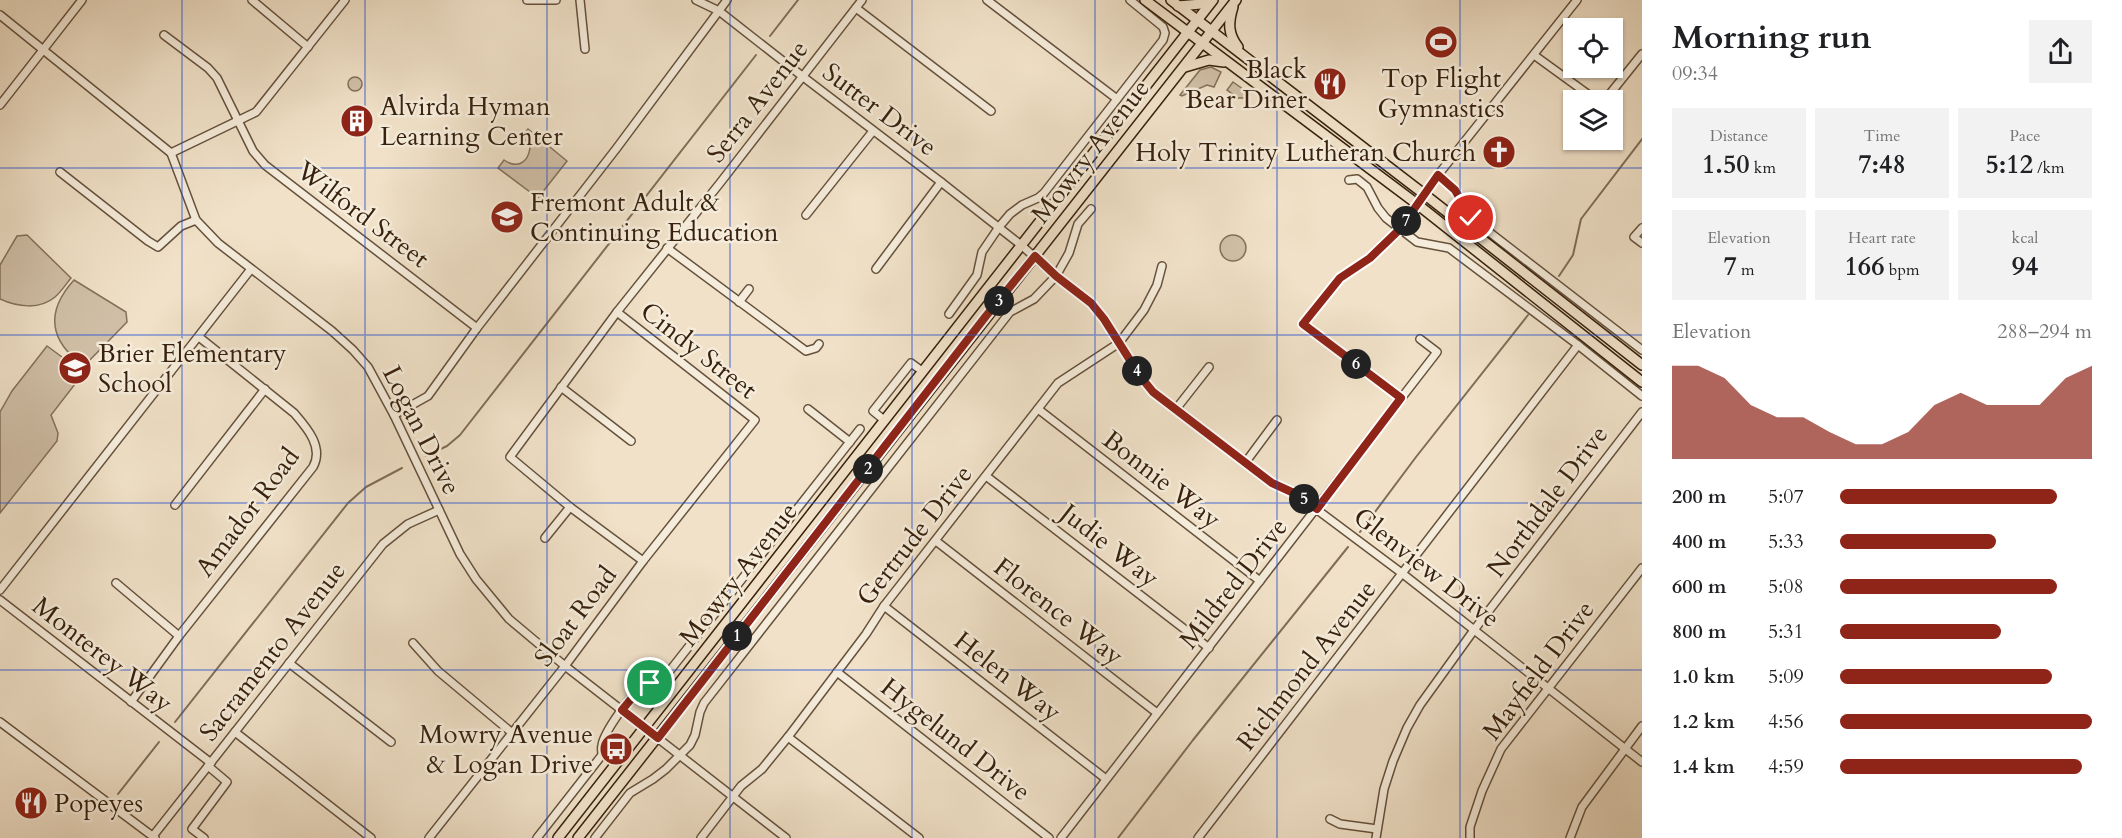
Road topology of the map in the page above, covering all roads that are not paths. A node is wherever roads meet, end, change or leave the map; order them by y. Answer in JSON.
{"nodes":[{"id":1,"x":82,"y":0,"type":"edge"},
{"id":2,"x":252,"y":0,"type":"edge"},
{"id":3,"x":345,"y":0,"type":"edge"},
{"id":4,"x":527,"y":0,"type":"edge"},
{"id":5,"x":556,"y":0,"type":"edge"},
{"id":6,"x":580,"y":0,"type":"edge"},
{"id":7,"x":696,"y":0,"type":"edge"},
{"id":8,"x":728,"y":0,"type":"edge"},
{"id":9,"x":862,"y":0,"type":"edge"},
{"id":10,"x":987,"y":0,"type":"edge"},
{"id":11,"x":1130,"y":0,"type":"edge"},
{"id":12,"x":1145,"y":0,"type":"edge"},
{"id":13,"x":1211,"y":0,"type":"edge"},
{"id":14,"x":1577,"y":0,"type":"edge"},
{"id":15,"x":1235,"y":1,"type":"edge"},
{"id":16,"x":1174,"y":3,"type":"edge"},
{"id":17,"x":856,"y":8,"type":"junction"},
{"id":18,"x":719,"y":11,"type":"junction"},
{"id":19,"x":0,"y":15,"type":"edge"},
{"id":20,"x":1197,"y":21,"type":"junction"},
{"id":21,"x":1211,"y":31,"type":"junction"},
{"id":22,"x":1187,"y":33,"type":"junction"},
{"id":23,"x":164,"y":35,"type":"dead end"},
{"id":24,"x":1201,"y":44,"type":"junction"},
{"id":25,"x":308,"y":47,"type":"junction"},
{"id":26,"x":585,"y":49,"type":"dead end"},
{"id":27,"x":43,"y":50,"type":"junction"},
{"id":28,"x":1642,"y":54,"type":"edge"},
{"id":29,"x":1534,"y":55,"type":"junction"},
{"id":30,"x":1226,"y":62,"type":"junction"},
{"id":31,"x":1252,"y":62,"type":"junction"},
{"id":32,"x":1183,"y":68,"type":"junction"},
{"id":33,"x":802,"y":76,"type":"junction"},
{"id":34,"x":1582,"y":90,"type":"edge"},
{"id":35,"x":1613,"y":90,"type":"edge"},
{"id":36,"x":1117,"y":99,"type":"junction"},
{"id":37,"x":0,"y":105,"type":"edge"},
{"id":38,"x":991,"y":111,"type":"dead end"},
{"id":39,"x":237,"y":121,"type":"junction"},
{"id":40,"x":873,"y":131,"type":"junction"},
{"id":41,"x":171,"y":153,"type":"junction"},
{"id":42,"x":60,"y":172,"type":"dead end"},
{"id":43,"x":1438,"y":175,"type":"junction"},
{"id":44,"x":1349,"y":180,"type":"dead end"},
{"id":45,"x":941,"y":182,"type":"junction"},
{"id":46,"x":1424,"y":194,"type":"junction"},
{"id":47,"x":1416,"y":204,"type":"junction"},
{"id":48,"x":1091,"y":209,"type":"dead end"},
{"id":49,"x":806,"y":214,"type":"dead end"},
{"id":50,"x":196,"y":220,"type":"junction"},
{"id":51,"x":999,"y":227,"type":"junction"},
{"id":52,"x":1642,"y":228,"type":"edge"},
{"id":53,"x":1400,"y":229,"type":"junction"},
{"id":54,"x":1642,"y":243,"type":"edge"},
{"id":55,"x":1021,"y":245,"type":"junction"},
{"id":56,"x":667,"y":248,"type":"junction"},
{"id":57,"x":1035,"y":256,"type":"junction"},
{"id":58,"x":1162,"y":266,"type":"dead end"},
{"id":59,"x":251,"y":269,"type":"junction"},
{"id":60,"x":876,"y":269,"type":"dead end"},
{"id":61,"x":1056,"y":276,"type":"junction"},
{"id":62,"x":749,"y":289,"type":"dead end"},
{"id":63,"x":739,"y":302,"type":"junction"},
{"id":64,"x":617,"y":312,"type":"junction"},
{"id":65,"x":949,"y":314,"type":"dead end"},
{"id":66,"x":477,"y":328,"type":"junction"},
{"id":67,"x":199,"y":337,"type":"junction"},
{"id":68,"x":1420,"y":339,"type":"dead end"},
{"id":69,"x":1119,"y":343,"type":"junction"},
{"id":70,"x":819,"y":344,"type":"dead end"},
{"id":71,"x":1578,"y":345,"type":"junction"},
{"id":72,"x":1642,"y":350,"type":"edge"},
{"id":73,"x":1642,"y":365,"type":"edge"},
{"id":74,"x":1209,"y":367,"type":"dead end"},
{"id":75,"x":922,"y":371,"type":"junction"},
{"id":76,"x":1642,"y":382,"type":"edge"},
{"id":77,"x":561,"y":387,"type":"junction"},
{"id":78,"x":265,"y":389,"type":"junction"},
{"id":79,"x":1642,"y":396,"type":"edge"},
{"id":80,"x":1401,"y":398,"type":"junction"},
{"id":81,"x":808,"y":409,"type":"dead end"},
{"id":82,"x":1038,"y":409,"type":"junction"},
{"id":83,"x":1176,"y":409,"type":"junction"},
{"id":84,"x":1642,"y":412,"type":"edge"},
{"id":85,"x":394,"y":414,"type":"junction"},
{"id":86,"x":755,"y":420,"type":"joint"},
{"id":87,"x":884,"y":420,"type":"junction"},
{"id":88,"x":1277,"y":420,"type":"dead end"},
{"id":89,"x":860,"y":429,"type":"dead end"},
{"id":90,"x":631,"y":441,"type":"dead end"},
{"id":91,"x":850,"y":441,"type":"junction"},
{"id":92,"x":1245,"y":463,"type":"junction"},
{"id":93,"x":986,"y":476,"type":"junction"},
{"id":94,"x":175,"y":505,"type":"dead end"},
{"id":95,"x":570,"y":507,"type":"junction"},
{"id":96,"x":1317,"y":509,"type":"junction"},
{"id":97,"x":438,"y":510,"type":"junction"},
{"id":98,"x":545,"y":538,"type":"dead end"},
{"id":99,"x":936,"y":541,"type":"junction"},
{"id":100,"x":643,"y":561,"type":"junction"},
{"id":101,"x":1642,"y":568,"type":"edge"},
{"id":102,"x":1403,"y":574,"type":"junction"},
{"id":103,"x":1260,"y":581,"type":"junction"},
{"id":104,"x":116,"y":583,"type":"dead end"},
{"id":105,"x":0,"y":591,"type":"edge"},
{"id":106,"x":0,"y":600,"type":"edge"},
{"id":107,"x":884,"y":606,"type":"junction"},
{"id":108,"x":1474,"y":630,"type":"junction"},
{"id":109,"x":179,"y":636,"type":"junction"},
{"id":110,"x":413,"y":643,"type":"dead end"},
{"id":111,"x":1209,"y":648,"type":"junction"},
{"id":112,"x":289,"y":663,"type":"junction"},
{"id":113,"x":565,"y":666,"type":"junction"},
{"id":114,"x":837,"y":672,"type":"junction"},
{"id":115,"x":1548,"y":690,"type":"junction"},
{"id":116,"x":131,"y":702,"type":"junction"},
{"id":117,"x":622,"y":710,"type":"junction"},
{"id":118,"x":1157,"y":713,"type":"junction"},
{"id":119,"x":0,"y":722,"type":"edge"},
{"id":120,"x":1642,"y":726,"type":"edge"},
{"id":121,"x":644,"y":727,"type":"junction"},
{"id":122,"x":235,"y":732,"type":"junction"},
{"id":123,"x":511,"y":732,"type":"junction"},
{"id":124,"x":788,"y":737,"type":"junction"},
{"id":125,"x":658,"y":738,"type":"junction"},
{"id":126,"x":390,"y":742,"type":"dead end"},
{"id":127,"x":1624,"y":749,"type":"junction"},
{"id":128,"x":680,"y":755,"type":"junction"},
{"id":129,"x":1642,"y":762,"type":"edge"},
{"id":130,"x":209,"y":764,"type":"junction"},
{"id":131,"x":1106,"y":780,"type":"junction"},
{"id":132,"x":733,"y":798,"type":"junction"},
{"id":133,"x":1330,"y":819,"type":"dead end"},
{"id":134,"x":1377,"y":829,"type":"junction"},
{"id":135,"x":154,"y":837,"type":"edge"},
{"id":136,"x":204,"y":838,"type":"edge"},
{"id":137,"x":371,"y":838,"type":"edge"},
{"id":138,"x":429,"y":838,"type":"edge"},
{"id":139,"x":537,"y":838,"type":"edge"},
{"id":140,"x":558,"y":838,"type":"edge"},
{"id":141,"x":578,"y":838,"type":"edge"},
{"id":142,"x":595,"y":838,"type":"edge"},
{"id":143,"x":701,"y":838,"type":"edge"},
{"id":144,"x":786,"y":838,"type":"edge"},
{"id":145,"x":919,"y":838,"type":"edge"},
{"id":146,"x":1049,"y":838,"type":"edge"},
{"id":147,"x":1061,"y":838,"type":"edge"},
{"id":148,"x":1199,"y":838,"type":"edge"},
{"id":149,"x":1376,"y":838,"type":"edge"},
{"id":150,"x":1470,"y":838,"type":"edge"},
{"id":151,"x":1570,"y":838,"type":"edge"}],
"edges":[{"from":1,"to":27,"type":"street"},
{"from":2,"to":25,"type":"street"},
{"from":3,"to":25,"type":"street"},
{"from":4,"to":5,"type":"street"},
{"from":6,"to":26,"type":"street"},
{"from":7,"to":18,"type":"street","name":"Sutter Drive"},
{"from":8,"to":18,"type":"street"},
{"from":9,"to":17,"type":"street","name":"Serra Avenue"},
{"from":10,"to":36,"type":"street"},
{"from":11,"to":36,"type":"street","name":"Mowry Avenue"},
{"from":12,"to":22,"type":"main road"},
{"from":13,"to":16,"type":"main road"},
{"from":13,"to":20,"type":"main road","name":"Mowry Avenue"},
{"from":14,"to":29,"type":"street"},
{"from":15,"to":21,"type":"main road","name":"Mowry Avenue"},
{"from":15,"to":31,"type":"main road"},
{"from":16,"to":20,"type":"main road"},
{"from":17,"to":33,"type":"street","name":"Serra Avenue"},
{"from":17,"to":38,"type":"street"},
{"from":18,"to":33,"type":"street","name":"Sutter Drive"},
{"from":18,"to":66,"type":"street"},
{"from":19,"to":27,"type":"street"},
{"from":20,"to":21,"type":"main road"},
{"from":20,"to":22,"type":"main road","name":"Mowry Avenue"},
{"from":21,"to":24,"type":"main road","name":"Mowry Avenue"},
{"from":21,"to":31,"type":"main road"},
{"from":22,"to":24,"type":"main road"},
{"from":22,"to":55,"type":"main road","name":"Mowry Avenue"},
{"from":23,"to":39,"type":"street","name":"Wilford Street"},
{"from":24,"to":30,"type":"main road"},
{"from":24,"to":32,"type":"main road","name":"Mowry Avenue"},
{"from":25,"to":39,"type":"street"},
{"from":27,"to":37,"type":"street"},
{"from":27,"to":41,"type":"street"},
{"from":28,"to":35,"type":"street"},
{"from":29,"to":34,"type":"street"},
{"from":29,"to":43,"type":"street"},
{"from":30,"to":32,"type":"main road"},
{"from":30,"to":47,"type":"main road"},
{"from":31,"to":46,"type":"main road"},
{"from":32,"to":57,"type":"main road","name":"Mowry Avenue"},
{"from":33,"to":40,"type":"street","name":"Sutter Drive"},
{"from":33,"to":56,"type":"street","name":"Serra Avenue"},
{"from":36,"to":51,"type":"street","name":"Mowry Avenue"},
{"from":39,"to":41,"type":"street"},
{"from":39,"to":66,"type":"street","name":"Wilford Street"},
{"from":40,"to":45,"type":"street","name":"Sutter Drive"},
{"from":40,"to":49,"type":"street"},
{"from":41,"to":50,"type":"street","name":"Logan Drive"},
{"from":42,"to":50,"type":"street"},
{"from":43,"to":46,"type":"street"},
{"from":43,"to":72,"type":"street"},
{"from":44,"to":53,"type":"street"},
{"from":45,"to":51,"type":"street","name":"Sutter Drive"},
{"from":45,"to":60,"type":"street"},
{"from":46,"to":47,"type":"street"},
{"from":46,"to":73,"type":"main road"},
{"from":47,"to":53,"type":"street"},
{"from":47,"to":76,"type":"main road"},
{"from":48,"to":61,"type":"street","name":"Mowry Avenue"},
{"from":50,"to":59,"type":"street","name":"Logan Drive"},
{"from":51,"to":55,"type":"street","name":"Sutter Drive"},
{"from":51,"to":65,"type":"street","name":"Mowry Avenue"},
{"from":52,"to":54,"type":"street"},
{"from":53,"to":71,"type":"street"},
{"from":53,"to":80,"type":"street"},
{"from":55,"to":57,"type":"street","name":"Sutter Drive"},
{"from":55,"to":75,"type":"main road","name":"Mowry Avenue"},
{"from":56,"to":63,"type":"street"},
{"from":56,"to":64,"type":"street","name":"Serra Avenue"},
{"from":57,"to":61,"type":"street","name":"Glenview Drive"},
{"from":57,"to":125,"type":"main road","name":"Mowry Avenue"},
{"from":58,"to":69,"type":"street","name":"Gertrude Drive"},
{"from":59,"to":67,"type":"street"},
{"from":59,"to":85,"type":"street","name":"Logan Drive"},
{"from":61,"to":69,"type":"street","name":"Glenview Drive"},
{"from":61,"to":128,"type":"street","name":"Mowry Avenue"},
{"from":62,"to":63,"type":"street"},
{"from":63,"to":70,"type":"street"},
{"from":64,"to":77,"type":"street","name":"Serra Avenue"},
{"from":64,"to":86,"type":"street","name":"Cindy Street"},
{"from":66,"to":85,"type":"street"},
{"from":67,"to":78,"type":"street","name":"Amador Road"},
{"from":67,"to":105,"type":"street"},
{"from":68,"to":80,"type":"street","name":"Mildred Drive"},
{"from":69,"to":82,"type":"street","name":"Gertrude Drive"},
{"from":69,"to":83,"type":"street","name":"Glenview Drive"},
{"from":71,"to":79,"type":"street"},
{"from":71,"to":102,"type":"street","name":"Richmond Avenue"},
{"from":74,"to":83,"type":"street"},
{"from":75,"to":87,"type":"main road","name":"Mowry Avenue"},
{"from":75,"to":87,"type":"street"},
{"from":77,"to":90,"type":"street"},
{"from":77,"to":95,"type":"street","name":"Serra Avenue"},
{"from":78,"to":94,"type":"street"},
{"from":78,"to":109,"type":"street","name":"Amador Road"},
{"from":80,"to":96,"type":"street","name":"Mildred Drive"},
{"from":81,"to":91,"type":"street"},
{"from":82,"to":93,"type":"street","name":"Gertrude Drive"},
{"from":82,"to":103,"type":"street","name":"Bonnie Way"},
{"from":83,"to":92,"type":"street","name":"Glenview Drive"},
{"from":84,"to":108,"type":"street","name":"Northdale Drive"},
{"from":85,"to":97,"type":"street","name":"Logan Drive"},
{"from":86,"to":100,"type":"street","name":"Sloat Road"},
{"from":87,"to":121,"type":"main road","name":"Mowry Avenue"},
{"from":88,"to":92,"type":"street"},
{"from":89,"to":91,"type":"street","name":"Mowry Avenue"},
{"from":91,"to":117,"type":"street","name":"Mowry Avenue"},
{"from":92,"to":96,"type":"street","name":"Glenview Drive"},
{"from":93,"to":99,"type":"street","name":"Gertrude Drive"},
{"from":93,"to":111,"type":"street","name":"Judie Way"},
{"from":95,"to":98,"type":"street"},
{"from":95,"to":100,"type":"street"},
{"from":96,"to":102,"type":"street","name":"Glenview Drive"},
{"from":96,"to":103,"type":"street","name":"Mildred Drive"},
{"from":97,"to":112,"type":"street","name":"Sacramento Avenue"},
{"from":97,"to":113,"type":"street","name":"Logan Drive"},
{"from":99,"to":107,"type":"street","name":"Gertrude Drive"},
{"from":99,"to":118,"type":"street","name":"Florence Way"},
{"from":100,"to":113,"type":"street","name":"Sloat Road"},
{"from":101,"to":115,"type":"street","name":"Mayfield Drive"},
{"from":102,"to":108,"type":"street","name":"Glenview Drive"},
{"from":102,"to":148,"type":"street","name":"Richmond Avenue"},
{"from":103,"to":111,"type":"street","name":"Mildred Drive"},
{"from":104,"to":109,"type":"street"},
{"from":106,"to":116,"type":"street","name":"Monterey Way"},
{"from":107,"to":114,"type":"street","name":"Gertrude Drive"},
{"from":107,"to":131,"type":"street","name":"Helen Way"},
{"from":108,"to":115,"type":"street","name":"Glenview Drive"},
{"from":108,"to":134,"type":"street","name":"Northdale Drive"},
{"from":109,"to":116,"type":"street","name":"Amador Road"},
{"from":110,"to":123,"type":"street"},
{"from":111,"to":118,"type":"street","name":"Mildred Drive"},
{"from":112,"to":122,"type":"street","name":"Sacramento Avenue"},
{"from":112,"to":126,"type":"street"},
{"from":113,"to":117,"type":"street","name":"Logan Drive"},
{"from":113,"to":123,"type":"street","name":"Sloat Road"},
{"from":114,"to":124,"type":"street","name":"Gertrude Drive"},
{"from":114,"to":146,"type":"street","name":"Hygelund Drive"},
{"from":115,"to":127,"type":"street","name":"Glenview Drive"},
{"from":115,"to":150,"type":"street","name":"Mayfield Drive"},
{"from":116,"to":130,"type":"street","name":"Monterey Way"},
{"from":117,"to":121,"type":"street","name":"Logan Drive"},
{"from":117,"to":139,"type":"street","name":"Mowry Avenue"},
{"from":118,"to":131,"type":"street","name":"Mildred Drive"},
{"from":119,"to":135,"type":"street"},
{"from":120,"to":127,"type":"street"},
{"from":121,"to":125,"type":"street","name":"Logan Drive"},
{"from":121,"to":140,"type":"main road","name":"Mowry Avenue"},
{"from":122,"to":130,"type":"street","name":"Sacramento Avenue"},
{"from":122,"to":137,"type":"street"},
{"from":123,"to":138,"type":"street","name":"Sloat Road"},
{"from":124,"to":132,"type":"street","name":"Gertrude Drive"},
{"from":124,"to":145,"type":"street"},
{"from":125,"to":128,"type":"street","name":"Logan Drive"},
{"from":125,"to":141,"type":"main road","name":"Mowry Avenue"},
{"from":127,"to":129,"type":"street","name":"Glenview Drive"},
{"from":127,"to":151,"type":"street"},
{"from":128,"to":132,"type":"street","name":"Logan Drive"},
{"from":128,"to":142,"type":"street","name":"Mowry Avenue"},
{"from":130,"to":135,"type":"street","name":"Sacramento Avenue"},
{"from":130,"to":136,"type":"street","name":"Monterey Way"},
{"from":131,"to":147,"type":"street","name":"Mildred Drive"},
{"from":132,"to":143,"type":"street","name":"Gertrude Drive"},
{"from":132,"to":144,"type":"street","name":"Logan Drive"},
{"from":133,"to":134,"type":"street"},
{"from":134,"to":149,"type":"street","name":"Northdale Drive"}]}
